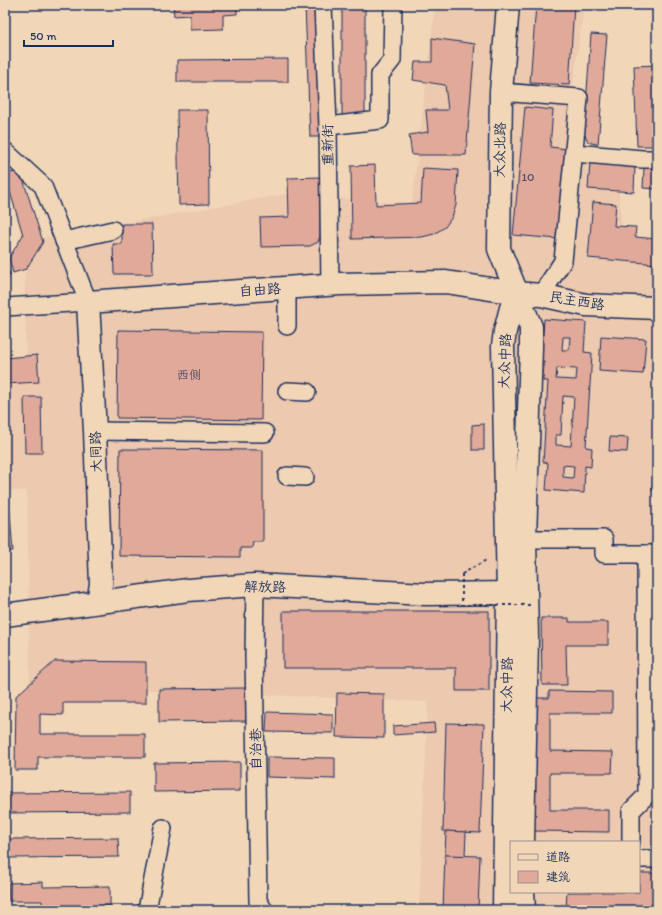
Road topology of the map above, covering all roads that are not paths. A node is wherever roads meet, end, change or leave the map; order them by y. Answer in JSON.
{"nodes":[{"id":1,"x":323,"y":5,"type":"edge"},
{"id":2,"x":393,"y":5,"type":"edge"},
{"id":3,"x":508,"y":5,"type":"edge"},
{"id":4,"x":501,"y":92,"type":"junction"},
{"id":5,"x":328,"y":126,"type":"junction"},
{"id":6,"x":5,"y":151,"type":"edge"},
{"id":7,"x":574,"y":152,"type":"junction"},
{"id":8,"x":657,"y":159,"type":"edge"},
{"id":9,"x":113,"y":230,"type":"dead end"},
{"id":10,"x":64,"y":241,"type":"junction"},
{"id":11,"x":330,"y":285,"type":"junction"},
{"id":12,"x":287,"y":288,"type":"junction"},
{"id":13,"x":515,"y":293,"type":"junction"},
{"id":14,"x":657,"y":294,"type":"edge"},
{"id":15,"x":541,"y":295,"type":"junction"},
{"id":16,"x":88,"y":302,"type":"junction"},
{"id":17,"x":5,"y":307,"type":"edge"},
{"id":18,"x":657,"y":308,"type":"edge"},
{"id":19,"x":287,"y":326,"type":"dead end"},
{"id":20,"x":287,"y":390,"type":"dead end"},
{"id":21,"x":307,"y":392,"type":"dead end"},
{"id":22,"x":96,"y":431,"type":"junction"},
{"id":23,"x":265,"y":433,"type":"dead end"},
{"id":24,"x":287,"y":476,"type":"dead end"},
{"id":25,"x":305,"y":477,"type":"dead end"},
{"id":26,"x":526,"y":539,"type":"junction"},
{"id":27,"x":651,"y":554,"type":"edge"},
{"id":28,"x":255,"y":585,"type":"junction"},
{"id":29,"x":522,"y":597,"type":"junction"},
{"id":30,"x":98,"y":602,"type":"junction"},
{"id":31,"x":5,"y":615,"type":"edge"},
{"id":32,"x":163,"y":828,"type":"dead end"},
{"id":33,"x":523,"y":841,"type":"edge"},
{"id":34,"x":631,"y":841,"type":"edge"},
{"id":35,"x":640,"y":859,"type":"edge"},
{"id":36,"x":657,"y":859,"type":"edge"},
{"id":37,"x":523,"y":893,"type":"edge"},
{"id":38,"x":147,"y":910,"type":"edge"},
{"id":39,"x":264,"y":910,"type":"edge"},
{"id":40,"x":504,"y":910,"type":"edge"},
{"id":41,"x":524,"y":910,"type":"edge"}],
"edges":[{"from":1,"to":5,"type":"street","name":"重新街"},
{"from":2,"to":5,"type":"street"},
{"from":3,"to":4,"type":"main road","name":"大众北路"},
{"from":4,"to":7,"type":"street"},
{"from":4,"to":13,"type":"main road","name":"大众北路"},
{"from":5,"to":11,"type":"street","name":"重新街"},
{"from":6,"to":10,"type":"street"},
{"from":7,"to":8,"type":"street"},
{"from":7,"to":15,"type":"street"},
{"from":9,"to":10,"type":"street"},
{"from":10,"to":16,"type":"street"},
{"from":11,"to":12,"type":"main road","name":"自由路"},
{"from":11,"to":13,"type":"main road","name":"自由路"},
{"from":12,"to":16,"type":"main road","name":"自由路"},
{"from":12,"to":19,"type":"street"},
{"from":13,"to":15,"type":"main road","name":"自由路"},
{"from":13,"to":26,"type":"main road","name":"大众中路"},
{"from":13,"to":29,"type":"main road","name":"大众中路"},
{"from":14,"to":15,"type":"main road","name":"民主西路"},
{"from":15,"to":18,"type":"main road","name":"民主西路"},
{"from":16,"to":17,"type":"street","name":"自由路"},
{"from":16,"to":22,"type":"main road","name":"大同路"},
{"from":20,"to":21,"type":"street"},
{"from":22,"to":23,"type":"street"},
{"from":22,"to":30,"type":"main road","name":"大同路"},
{"from":24,"to":25,"type":"street"},
{"from":26,"to":27,"type":"street"},
{"from":26,"to":29,"type":"main road","name":"大众中路"},
{"from":27,"to":34,"type":"street"},
{"from":28,"to":29,"type":"main road","name":"解放路"},
{"from":28,"to":30,"type":"main road","name":"解放路"},
{"from":28,"to":39,"type":"street","name":"自治巷"},
{"from":29,"to":33,"type":"main road","name":"大众中路"},
{"from":29,"to":40,"type":"main road","name":"大众中路"},
{"from":30,"to":31,"type":"main road","name":"解放路"},
{"from":32,"to":38,"type":"street"},
{"from":35,"to":36,"type":"street"},
{"from":37,"to":41,"type":"main road"}]}
